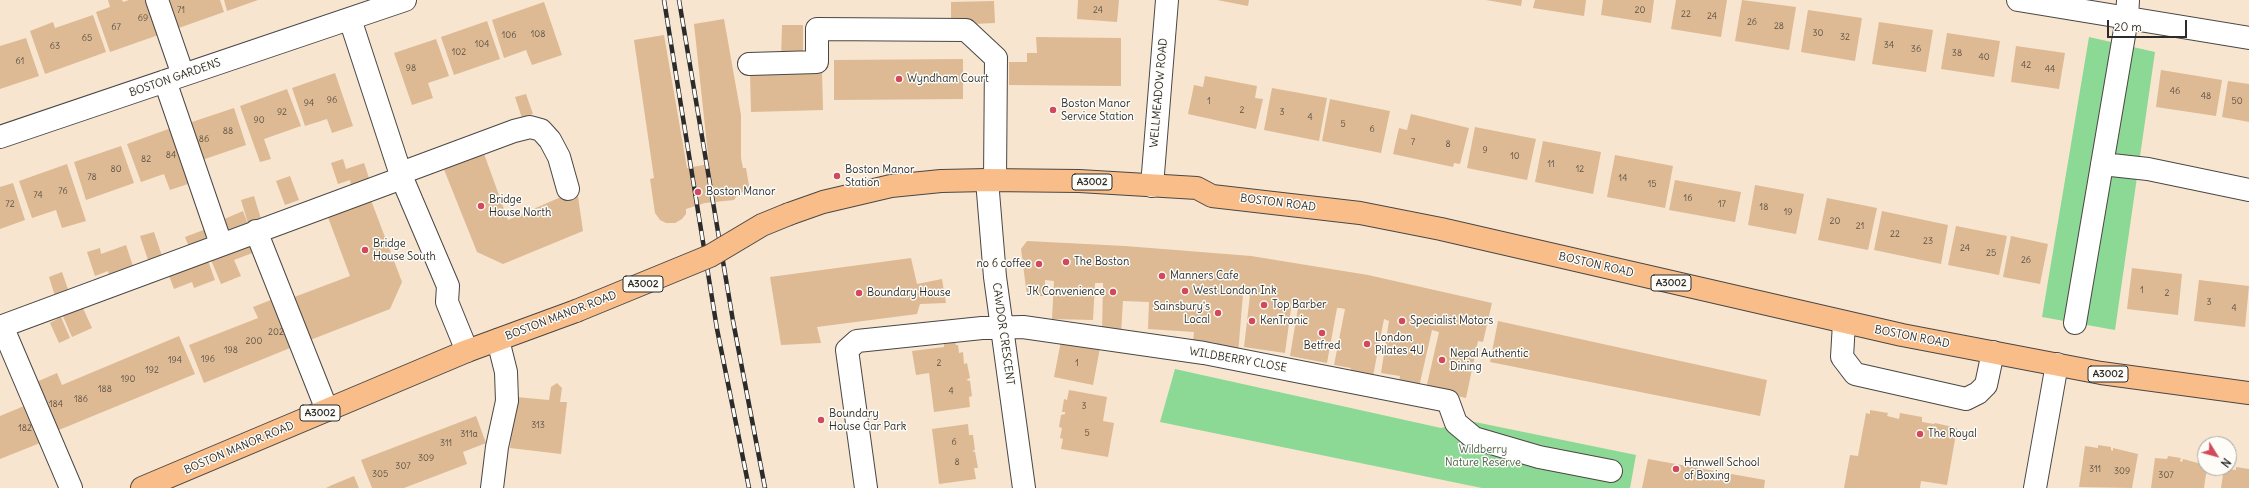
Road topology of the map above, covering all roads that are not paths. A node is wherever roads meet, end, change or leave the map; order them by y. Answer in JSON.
{"nodes":[{"id":1,"x":157,"y":0,"type":"edge"},
{"id":2,"x":405,"y":0,"type":"edge"},
{"id":3,"x":1167,"y":0,"type":"edge"},
{"id":4,"x":2018,"y":0,"type":"edge"},
{"id":5,"x":2128,"y":9,"type":"edge"},
{"id":6,"x":354,"y":11,"type":"edge"},
{"id":7,"x":2249,"y":38,"type":"edge"},
{"id":8,"x":749,"y":64,"type":"dead end"},
{"id":9,"x":174,"y":78,"type":"junction"},
{"id":10,"x":0,"y":137,"type":"edge"},
{"id":11,"x":2102,"y":164,"type":"junction"},
{"id":12,"x":402,"y":175,"type":"junction"},
{"id":13,"x":991,"y":180,"type":"junction"},
{"id":14,"x":1152,"y":186,"type":"junction"},
{"id":15,"x":568,"y":188,"type":"dead end"},
{"id":16,"x":2249,"y":190,"type":"edge"},
{"id":17,"x":256,"y":230,"type":"junction"},
{"id":18,"x":221,"y":244,"type":"junction"},
{"id":19,"x":1844,"y":323,"type":"junction"},
{"id":20,"x":2075,"y":324,"type":"dead end"},
{"id":21,"x":1,"y":327,"type":"edge"},
{"id":22,"x":1003,"y":329,"type":"junction"},
{"id":23,"x":498,"y":340,"type":"junction"},
{"id":24,"x":467,"y":352,"type":"junction"},
{"id":25,"x":1993,"y":352,"type":"junction"},
{"id":26,"x":2057,"y":364,"type":"junction"},
{"id":27,"x":2249,"y":393,"type":"edge"},
{"id":28,"x":327,"y":410,"type":"junction"},
{"id":29,"x":1611,"y":471,"type":"dead end"},
{"id":30,"x":71,"y":488,"type":"edge"},
{"id":31,"x":142,"y":488,"type":"edge"},
{"id":32,"x":492,"y":488,"type":"edge"},
{"id":33,"x":866,"y":488,"type":"edge"},
{"id":34,"x":1024,"y":488,"type":"edge"},
{"id":35,"x":2035,"y":488,"type":"edge"}],
"edges":[{"from":1,"to":9,"type":"street"},
{"from":2,"to":6,"type":"street","name":"BOSTON GARDENS"},
{"from":3,"to":14,"type":"street","name":"WELLMEADOW ROAD"},
{"from":4,"to":5,"type":"street"},
{"from":5,"to":7,"type":"street"},
{"from":5,"to":11,"type":"street"},
{"from":6,"to":9,"type":"street","name":"BOSTON GARDENS"},
{"from":6,"to":12,"type":"street"},
{"from":8,"to":13,"type":"street","name":"CAWDOR CRESCENT"},
{"from":9,"to":10,"type":"street","name":"BOSTON GARDENS"},
{"from":9,"to":18,"type":"street"},
{"from":11,"to":16,"type":"street"},
{"from":11,"to":20,"type":"street"},
{"from":12,"to":15,"type":"street"},
{"from":12,"to":17,"type":"street"},
{"from":12,"to":24,"type":"street"},
{"from":13,"to":14,"type":"main road","name":"BOSTON ROAD","number":"A3002"},
{"from":13,"to":22,"type":"street","name":"CAWDOR CRESCENT"},
{"from":13,"to":23,"type":"main road","name":"BOSTON MANOR ROAD","number":"A3002","bridge":true},
{"from":14,"to":19,"type":"main road","name":"BOSTON ROAD","number":"A3002"},
{"from":17,"to":18,"type":"street"},
{"from":17,"to":28,"type":"street"},
{"from":18,"to":21,"type":"street"},
{"from":19,"to":25,"type":"main road","name":"BOSTON ROAD","number":"A3002"},
{"from":19,"to":25,"type":"street"},
{"from":21,"to":30,"type":"street"},
{"from":22,"to":29,"type":"street","name":"WILDBERRY CLOSE"},
{"from":22,"to":33,"type":"street"},
{"from":22,"to":34,"type":"street","name":"CAWDOR CRESCENT"},
{"from":23,"to":24,"type":"main road","name":"BOSTON MANOR ROAD","number":"A3002"},
{"from":23,"to":32,"type":"street"},
{"from":24,"to":28,"type":"main road","name":"BOSTON MANOR ROAD","number":"A3002"},
{"from":25,"to":26,"type":"main road","name":"BOSTON ROAD","number":"A3002"},
{"from":26,"to":27,"type":"main road","name":"BOSTON ROAD","number":"A3002"},
{"from":26,"to":35,"type":"street"},
{"from":28,"to":31,"type":"main road","name":"BOSTON MANOR ROAD","number":"A3002"}]}
